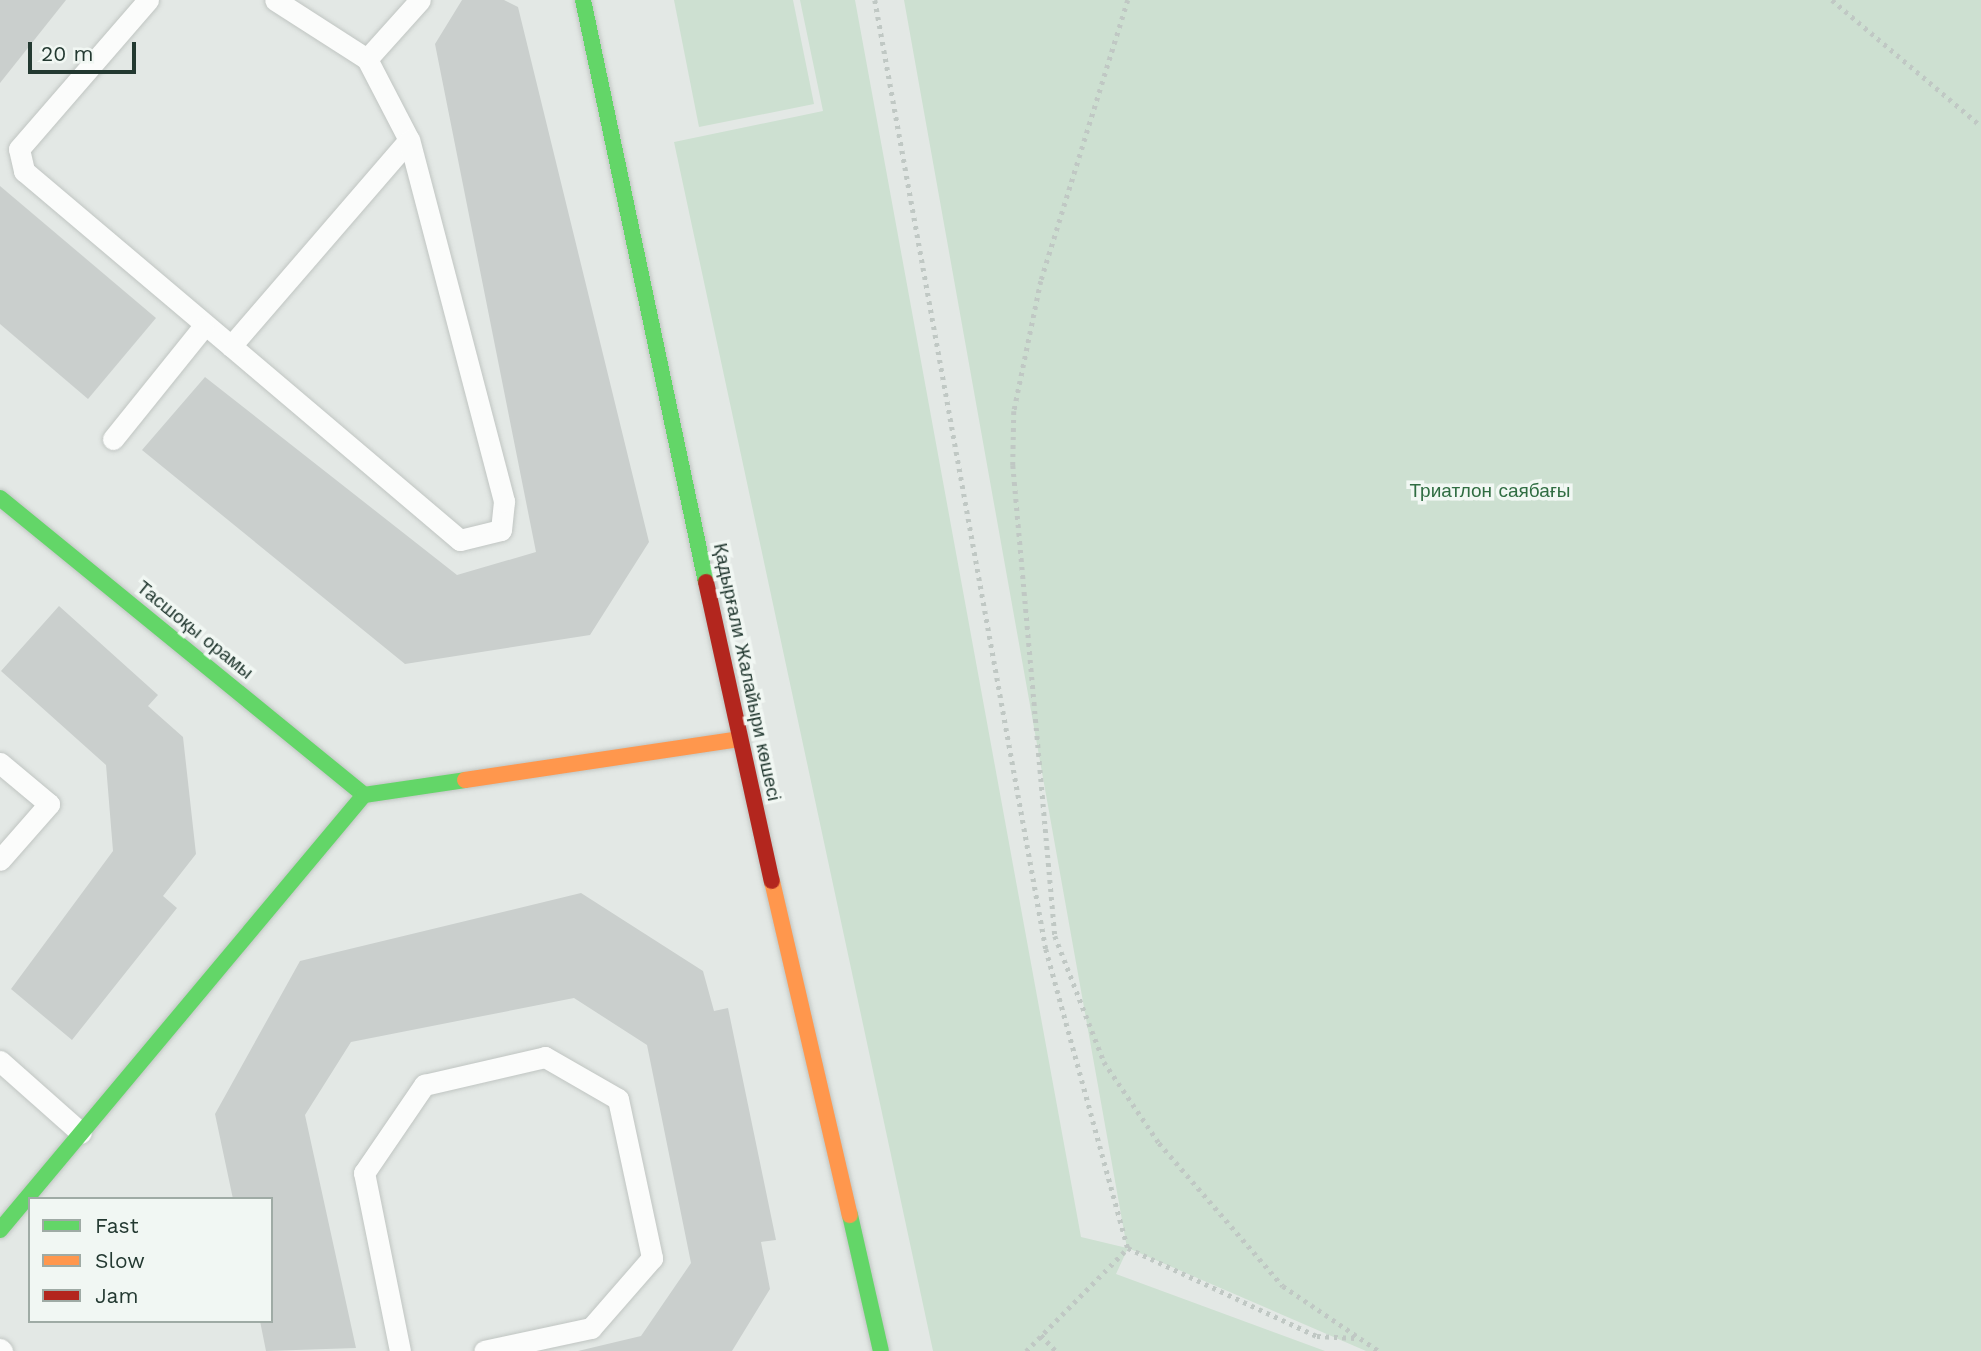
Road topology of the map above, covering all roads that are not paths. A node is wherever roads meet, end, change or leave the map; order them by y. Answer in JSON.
{"nodes":[{"id":1,"x":148,"y":0,"type":"edge"},
{"id":2,"x":275,"y":0,"type":"edge"},
{"id":3,"x":420,"y":0,"type":"edge"},
{"id":4,"x":583,"y":0,"type":"edge"},
{"id":5,"x":367,"y":59,"type":"junction"},
{"id":6,"x":409,"y":140,"type":"junction"},
{"id":7,"x":202,"y":327,"type":"junction"},
{"id":8,"x":231,"y":346,"type":"junction"},
{"id":9,"x":113,"y":439,"type":"dead end"},
{"id":10,"x":0,"y":498,"type":"edge"},
{"id":11,"x":739,"y":739,"type":"junction"},
{"id":12,"x":0,"y":763,"type":"edge"},
{"id":13,"x":364,"y":795,"type":"junction"},
{"id":14,"x":0,"y":860,"type":"edge"},
{"id":15,"x":0,"y":1061,"type":"edge"},
{"id":16,"x":81,"y":1133,"type":"junction"},
{"id":17,"x":0,"y":1230,"type":"edge"},
{"id":18,"x":400,"y":1351,"type":"edge"},
{"id":19,"x":484,"y":1351,"type":"edge"},
{"id":20,"x":881,"y":1351,"type":"edge"}],
"edges":[{"from":1,"to":7,"type":"lane"},
{"from":2,"to":5,"type":"lane"},
{"from":3,"to":5,"type":"lane"},
{"from":4,"to":11,"type":"street","name":"Қадырғали Жалайыри көшесі"},
{"from":5,"to":6,"type":"lane"},
{"from":6,"to":8,"type":"lane"},
{"from":6,"to":8,"type":"lane"},
{"from":7,"to":8,"type":"lane"},
{"from":7,"to":9,"type":"lane"},
{"from":10,"to":13,"type":"street","name":"Тасшоқы орамы"},
{"from":11,"to":13,"type":"street"},
{"from":11,"to":20,"type":"street","name":"Қадырғали Жалайыри көшесі"},
{"from":12,"to":14,"type":"lane"},
{"from":13,"to":16,"type":"street"},
{"from":15,"to":16,"type":"lane"},
{"from":16,"to":17,"type":"street"},
{"from":18,"to":19,"type":"lane"}]}
